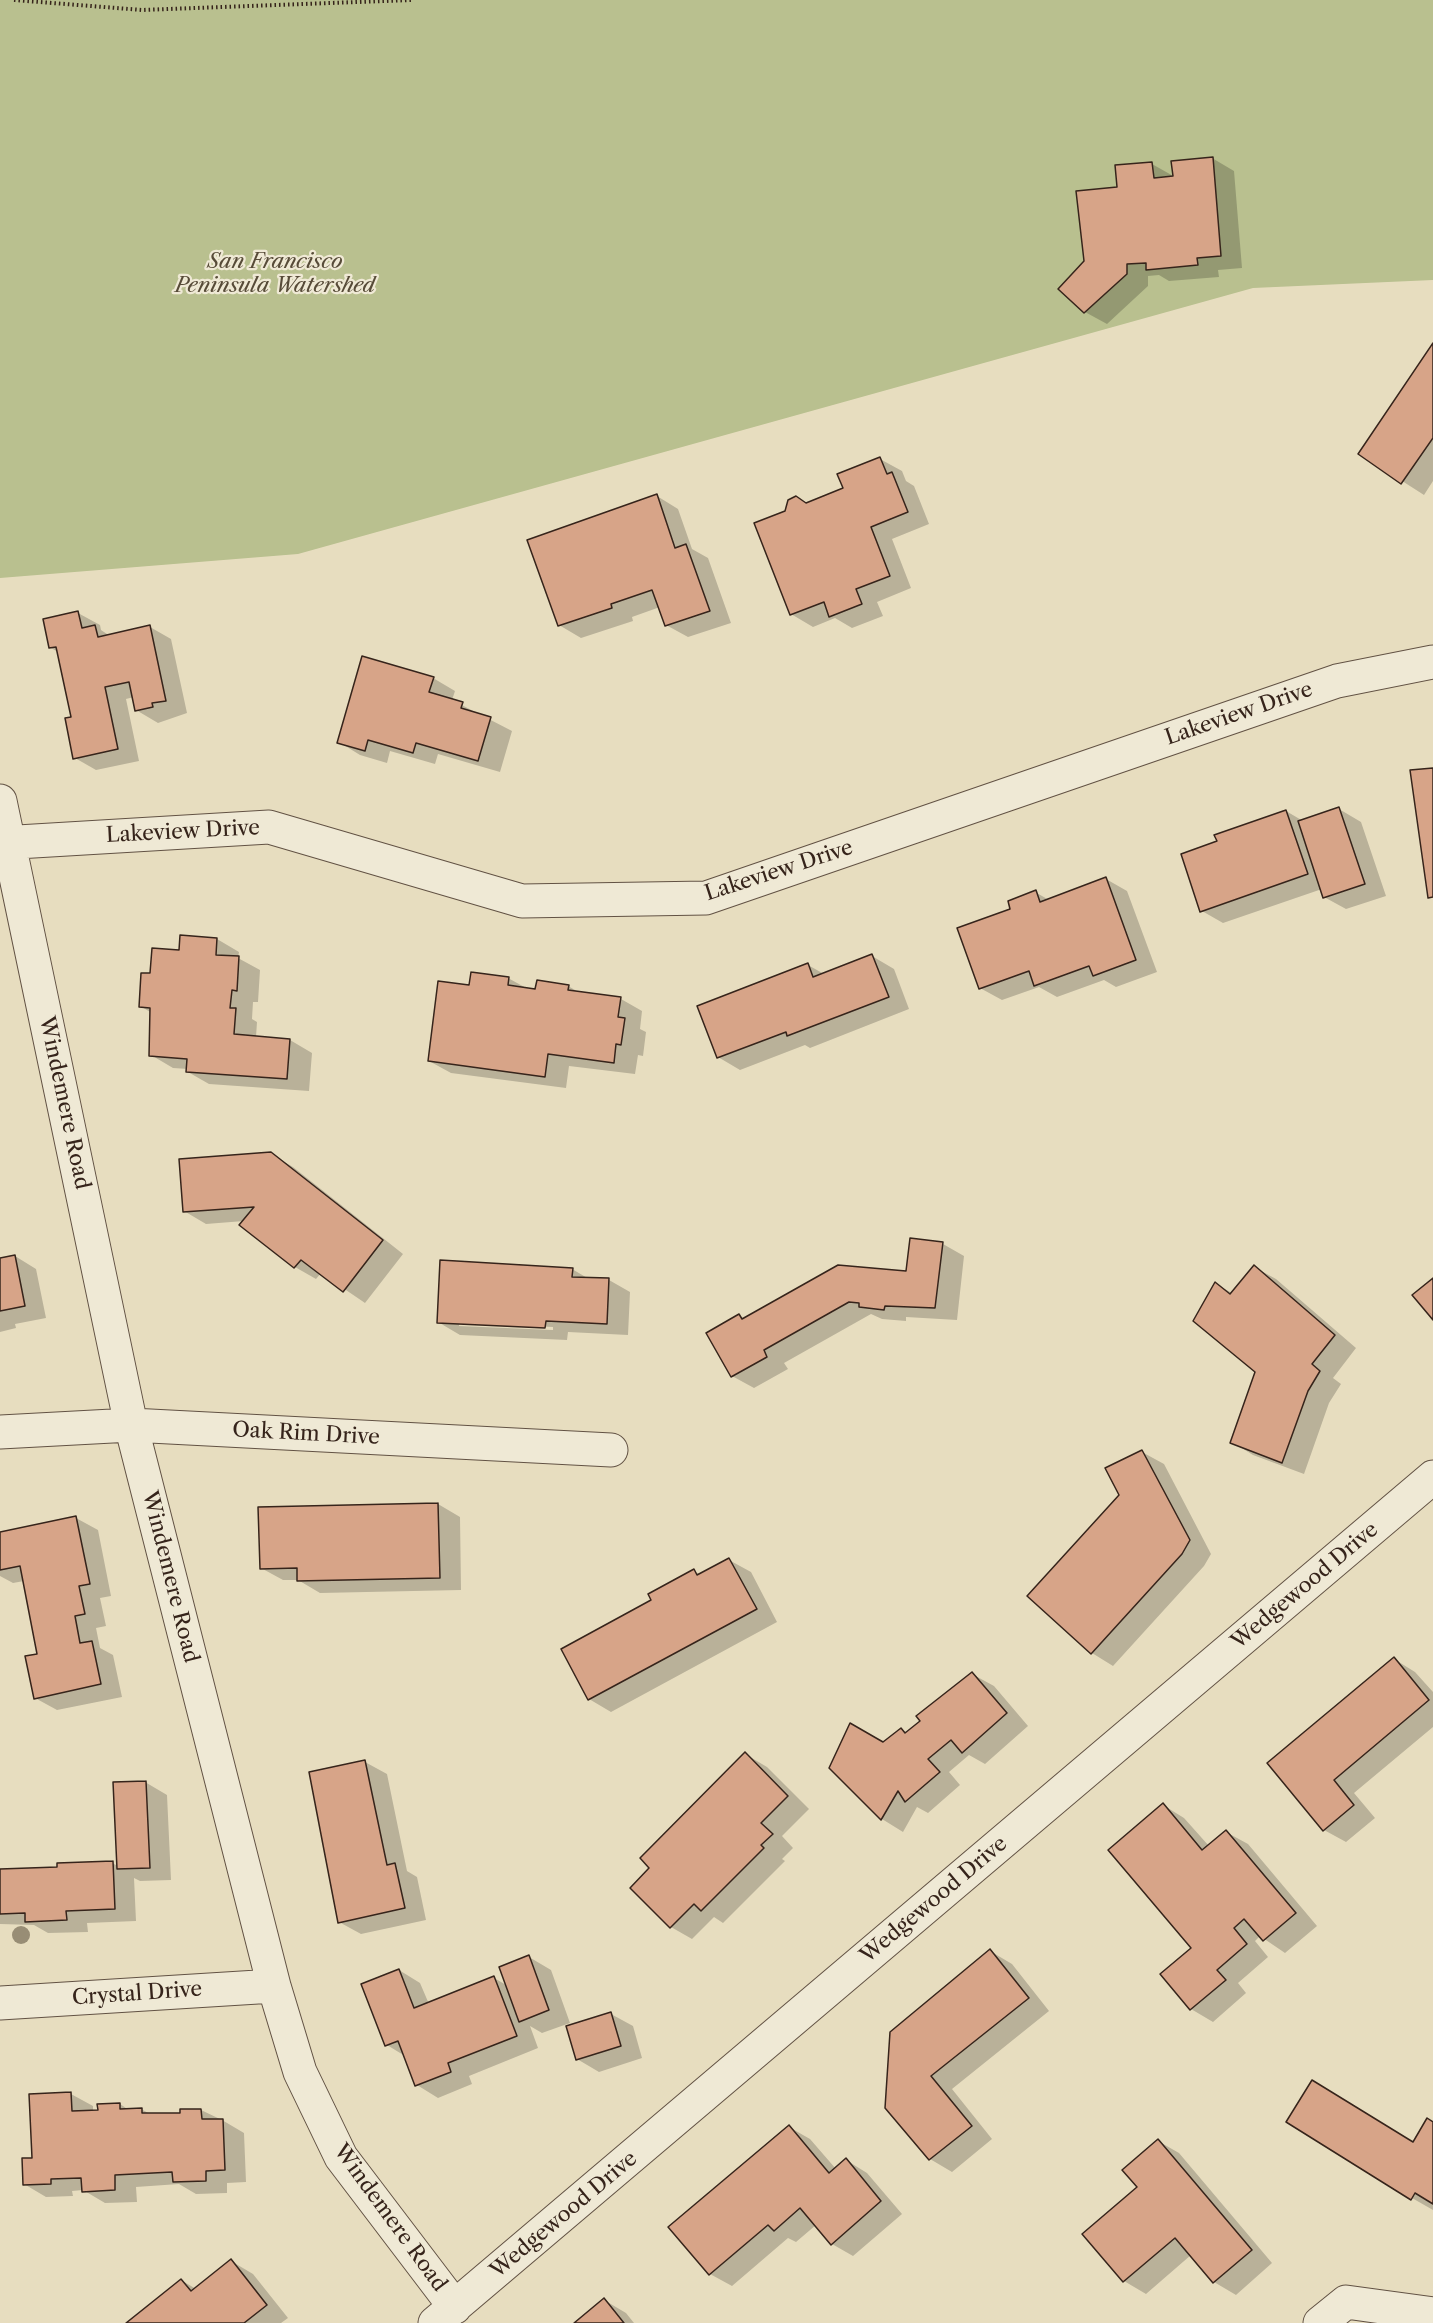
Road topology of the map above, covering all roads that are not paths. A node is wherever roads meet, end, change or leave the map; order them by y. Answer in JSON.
{"nodes":[{"id":1,"x":1433,"y":662,"type":"edge"},
{"id":2,"x":0,"y":801,"type":"edge"},
{"id":3,"x":5,"y":843,"type":"edge"},
{"id":4,"x":131,"y":1425,"type":"junction"},
{"id":5,"x":0,"y":1432,"type":"edge"},
{"id":6,"x":611,"y":1450,"type":"dead end"},
{"id":7,"x":1433,"y":1477,"type":"edge"},
{"id":8,"x":274,"y":1986,"type":"junction"},
{"id":9,"x":0,"y":2003,"type":"edge"},
{"id":10,"x":1433,"y":2314,"type":"edge"},
{"id":11,"x":445,"y":2315,"type":"edge"},
{"id":12,"x":1320,"y":2323,"type":"edge"}],
"edges":[{"from":1,"to":3,"type":"street","name":"Lakeview Drive"},
{"from":2,"to":3,"type":"street","name":"Windemere Road"},
{"from":3,"to":4,"type":"street","name":"Windemere Road"},
{"from":4,"to":5,"type":"street","name":"Oak Rim Drive"},
{"from":4,"to":6,"type":"street","name":"Oak Rim Drive"},
{"from":4,"to":8,"type":"street","name":"Windemere Road"},
{"from":7,"to":11,"type":"street","name":"Wedgewood Drive"},
{"from":8,"to":9,"type":"street","name":"Crystal Drive"},
{"from":8,"to":11,"type":"street","name":"Windemere Road"},
{"from":10,"to":12,"type":"street"}]}
